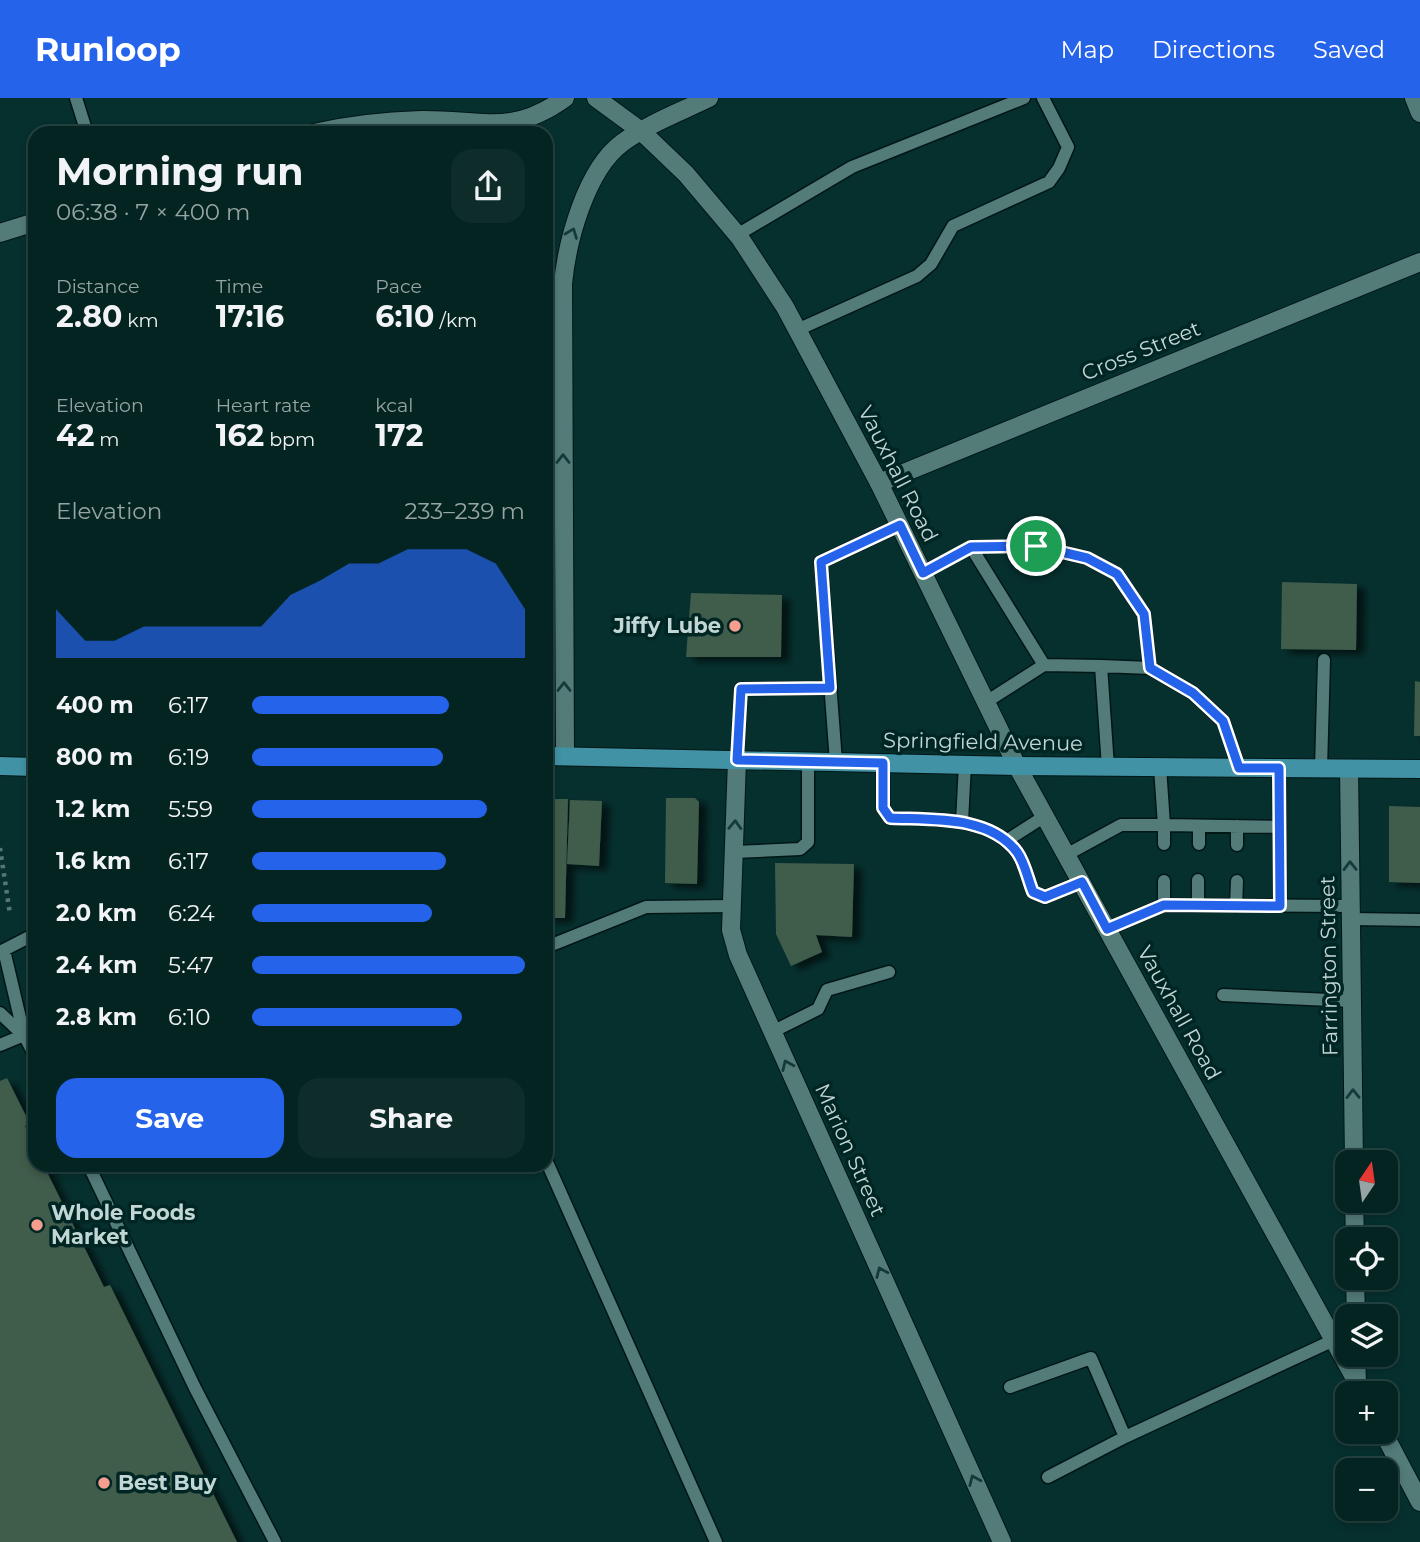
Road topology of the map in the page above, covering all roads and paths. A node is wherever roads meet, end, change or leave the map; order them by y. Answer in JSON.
{"nodes":[{"id":1,"x":76,"y":98,"type":"edge"},
{"id":2,"x":565,"y":98,"type":"edge"},
{"id":3,"x":596,"y":98,"type":"edge"},
{"id":4,"x":709,"y":98,"type":"edge"},
{"id":5,"x":1024,"y":98,"type":"edge"},
{"id":6,"x":1043,"y":98,"type":"edge"},
{"id":7,"x":1414,"y":98,"type":"edge"},
{"id":8,"x":1420,"y":113,"type":"edge"},
{"id":9,"x":85,"y":126,"type":"edge"},
{"id":10,"x":371,"y":126,"type":"edge"},
{"id":11,"x":641,"y":131,"type":"junction"},
{"id":12,"x":28,"y":224,"type":"edge"},
{"id":13,"x":0,"y":233,"type":"edge"},
{"id":14,"x":737,"y":234,"type":"junction"},
{"id":15,"x":1420,"y":262,"type":"edge"},
{"id":16,"x":797,"y":330,"type":"junction"},
{"id":17,"x":879,"y":483,"type":"junction"},
{"id":18,"x":900,"y":525,"type":"junction"},
{"id":19,"x":971,"y":547,"type":"junction"},
{"id":20,"x":923,"y":573,"type":"junction"},
{"id":21,"x":1324,"y":660,"type":"dead end"},
{"id":22,"x":1044,"y":665,"type":"junction"},
{"id":23,"x":1101,"y":666,"type":"junction"},
{"id":24,"x":1150,"y":668,"type":"junction"},
{"id":25,"x":830,"y":688,"type":"junction"},
{"id":26,"x":986,"y":702,"type":"junction"},
{"id":27,"x":565,"y":755,"type":"junction"},
{"id":28,"x":553,"y":756,"type":"edge"},
{"id":29,"x":737,"y":760,"type":"junction"},
{"id":30,"x":808,"y":761,"type":"junction"},
{"id":31,"x":835,"y":762,"type":"junction"},
{"id":32,"x":883,"y":763,"type":"junction"},
{"id":33,"x":965,"y":764,"type":"junction"},
{"id":34,"x":0,"y":766,"type":"edge"},
{"id":35,"x":1017,"y":766,"type":"junction"},
{"id":36,"x":28,"y":767,"type":"edge"},
{"id":37,"x":1108,"y":767,"type":"junction"},
{"id":38,"x":1160,"y":767,"type":"junction"},
{"id":39,"x":1239,"y":768,"type":"junction"},
{"id":40,"x":1279,"y":768,"type":"junction"},
{"id":41,"x":1321,"y":769,"type":"junction"},
{"id":42,"x":1349,"y":769,"type":"junction"},
{"id":43,"x":1420,"y":769,"type":"edge"},
{"id":44,"x":1045,"y":816,"type":"junction"},
{"id":45,"x":962,"y":822,"type":"junction"},
{"id":46,"x":1164,"y":825,"type":"junction"},
{"id":47,"x":1199,"y":826,"type":"junction"},
{"id":48,"x":1237,"y":826,"type":"junction"},
{"id":49,"x":1280,"y":827,"type":"junction"},
{"id":50,"x":1006,"y":841,"type":"junction"},
{"id":51,"x":1164,"y":844,"type":"dead end"},
{"id":52,"x":1199,"y":844,"type":"dead end"},
{"id":53,"x":1237,"y":845,"type":"dead end"},
{"id":54,"x":0,"y":848,"type":"edge"},
{"id":55,"x":734,"y":852,"type":"junction"},
{"id":56,"x":1066,"y":855,"type":"junction"},
{"id":57,"x":1198,"y":880,"type":"dead end"},
{"id":58,"x":1164,"y":881,"type":"dead end"},
{"id":59,"x":1237,"y":881,"type":"dead end"},
{"id":60,"x":1082,"y":882,"type":"junction"},
{"id":61,"x":1164,"y":905,"type":"junction"},
{"id":62,"x":1198,"y":905,"type":"junction"},
{"id":63,"x":732,"y":906,"type":"junction"},
{"id":64,"x":1236,"y":906,"type":"junction"},
{"id":65,"x":1280,"y":906,"type":"junction"},
{"id":66,"x":1351,"y":913,"type":"junction"},
{"id":67,"x":10,"y":914,"type":"dead end"},
{"id":68,"x":1420,"y":920,"type":"edge"},
{"id":69,"x":1107,"y":929,"type":"junction"},
{"id":70,"x":28,"y":938,"type":"edge"},
{"id":71,"x":553,"y":944,"type":"edge"},
{"id":72,"x":2,"y":951,"type":"edge"},
{"id":73,"x":889,"y":972,"type":"dead end"},
{"id":74,"x":1223,"y":995,"type":"dead end"},
{"id":75,"x":1352,"y":1001,"type":"junction"},
{"id":76,"x":0,"y":1013,"type":"edge"},
{"id":77,"x":772,"y":1032,"type":"junction"},
{"id":78,"x":24,"y":1035,"type":"junction"},
{"id":79,"x":28,"y":1043,"type":"edge"},
{"id":80,"x":0,"y":1045,"type":"edge"},
{"id":81,"x":1354,"y":1150,"type":"edge"},
{"id":82,"x":92,"y":1172,"type":"edge"},
{"id":83,"x":551,"y":1172,"type":"edge"},
{"id":84,"x":1334,"y":1340,"type":"junction"},
{"id":85,"x":1357,"y":1381,"type":"edge"},
{"id":86,"x":1010,"y":1387,"type":"dead end"},
{"id":87,"x":1125,"y":1437,"type":"junction"},
{"id":88,"x":1389,"y":1444,"type":"edge"},
{"id":89,"x":1048,"y":1477,"type":"dead end"},
{"id":90,"x":1420,"y":1502,"type":"edge"},
{"id":91,"x":275,"y":1542,"type":"edge"},
{"id":92,"x":716,"y":1542,"type":"edge"},
{"id":93,"x":1002,"y":1542,"type":"edge"}],
"edges":[{"from":1,"to":9,"type":"lane"},
{"from":2,"to":10,"type":"street"},
{"from":3,"to":11,"type":"street","name":"Vauxhall Road"},
{"from":4,"to":11,"type":"street"},
{"from":5,"to":14,"type":"lane"},
{"from":6,"to":16,"type":"lane"},
{"from":7,"to":8,"type":"street"},
{"from":11,"to":14,"type":"street","name":"Vauxhall Road"},
{"from":27,"to":11,"type":"street","one_way":true},
{"from":12,"to":13,"type":"street"},
{"from":14,"to":16,"type":"street","name":"Vauxhall Road"},
{"from":15,"to":17,"type":"street","name":"Cross Street"},
{"from":16,"to":17,"type":"street","name":"Vauxhall Road"},
{"from":17,"to":18,"type":"street","name":"Vauxhall Road"},
{"from":18,"to":20,"type":"street","name":"Vauxhall Road"},
{"from":18,"to":25,"type":"lane"},
{"from":19,"to":20,"type":"lane"},
{"from":19,"to":22,"type":"lane"},
{"from":19,"to":24,"type":"lane"},
{"from":20,"to":26,"type":"street","name":"Vauxhall Road"},
{"from":21,"to":41,"type":"lane"},
{"from":22,"to":23,"type":"lane"},
{"from":22,"to":26,"type":"lane"},
{"from":23,"to":24,"type":"lane"},
{"from":23,"to":37,"type":"lane"},
{"from":24,"to":39,"type":"lane"},
{"from":25,"to":29,"type":"lane"},
{"from":25,"to":31,"type":"lane"},
{"from":26,"to":35,"type":"street","name":"Vauxhall Road"},
{"from":27,"to":28,"type":"main road","name":"Springfield Avenue"},
{"from":27,"to":29,"type":"main road","name":"Springfield Avenue"},
{"from":29,"to":30,"type":"main road","name":"Springfield Avenue"},
{"from":55,"to":29,"type":"street","name":"Marion Street","one_way":true},
{"from":30,"to":31,"type":"main road","name":"Springfield Avenue"},
{"from":30,"to":55,"type":"lane"},
{"from":31,"to":32,"type":"main road","name":"Springfield Avenue"},
{"from":32,"to":33,"type":"main road","name":"Springfield Avenue"},
{"from":32,"to":45,"type":"lane"},
{"from":33,"to":35,"type":"main road","name":"Springfield Avenue"},
{"from":33,"to":45,"type":"lane"},
{"from":34,"to":36,"type":"main road"},
{"from":35,"to":37,"type":"main road","name":"Springfield Avenue"},
{"from":35,"to":44,"type":"street","name":"Vauxhall Road"},
{"from":37,"to":38,"type":"main road","name":"Springfield Avenue"},
{"from":38,"to":39,"type":"main road","name":"Springfield Avenue"},
{"from":38,"to":46,"type":"lane"},
{"from":39,"to":40,"type":"main road","name":"Springfield Avenue"},
{"from":40,"to":41,"type":"main road","name":"Springfield Avenue"},
{"from":40,"to":49,"type":"lane"},
{"from":41,"to":42,"type":"main road","name":"Springfield Avenue"},
{"from":42,"to":43,"type":"main road","name":"Springfield Avenue"},
{"from":66,"to":42,"type":"street","name":"Farrington Street","one_way":true},
{"from":44,"to":50,"type":"lane"},
{"from":44,"to":56,"type":"street","name":"Vauxhall Road"},
{"from":45,"to":50,"type":"lane"},
{"from":46,"to":47,"type":"lane"},
{"from":46,"to":51,"type":"lane"},
{"from":46,"to":56,"type":"lane"},
{"from":47,"to":48,"type":"lane"},
{"from":47,"to":52,"type":"lane"},
{"from":48,"to":49,"type":"lane"},
{"from":48,"to":53,"type":"lane"},
{"from":49,"to":65,"type":"lane"},
{"from":50,"to":60,"type":"lane"},
{"from":54,"to":67,"type":"path"},
{"from":55,"to":63,"type":"street","name":"Marion Street"},
{"from":56,"to":60,"type":"street","name":"Vauxhall Road"},
{"from":57,"to":62,"type":"lane"},
{"from":58,"to":61,"type":"lane"},
{"from":59,"to":64,"type":"lane"},
{"from":60,"to":69,"type":"street","name":"Vauxhall Road"},
{"from":61,"to":62,"type":"lane"},
{"from":61,"to":69,"type":"lane"},
{"from":62,"to":64,"type":"lane"},
{"from":63,"to":71,"type":"lane"},
{"from":63,"to":77,"type":"street","name":"Marion Street"},
{"from":64,"to":65,"type":"lane"},
{"from":65,"to":66,"type":"lane"},
{"from":66,"to":68,"type":"lane"},
{"from":66,"to":75,"type":"street","name":"Farrington Street"},
{"from":69,"to":84,"type":"street","name":"Vauxhall Road"},
{"from":70,"to":72,"type":"lane"},
{"from":72,"to":78,"type":"lane"},
{"from":73,"to":77,"type":"lane"},
{"from":74,"to":75,"type":"lane"},
{"from":81,"to":75,"type":"street","name":"Farrington Street","one_way":true},
{"from":76,"to":78,"type":"lane"},
{"from":93,"to":77,"type":"street","name":"Marion Street","one_way":true},
{"from":78,"to":79,"type":"lane"},
{"from":78,"to":80,"type":"lane"},
{"from":82,"to":91,"type":"lane"},
{"from":83,"to":92,"type":"lane"},
{"from":84,"to":85,"type":"street","name":"Vauxhall Road"},
{"from":84,"to":87,"type":"lane"},
{"from":86,"to":87,"type":"lane"},
{"from":87,"to":89,"type":"lane"},
{"from":88,"to":90,"type":"street"}]}
